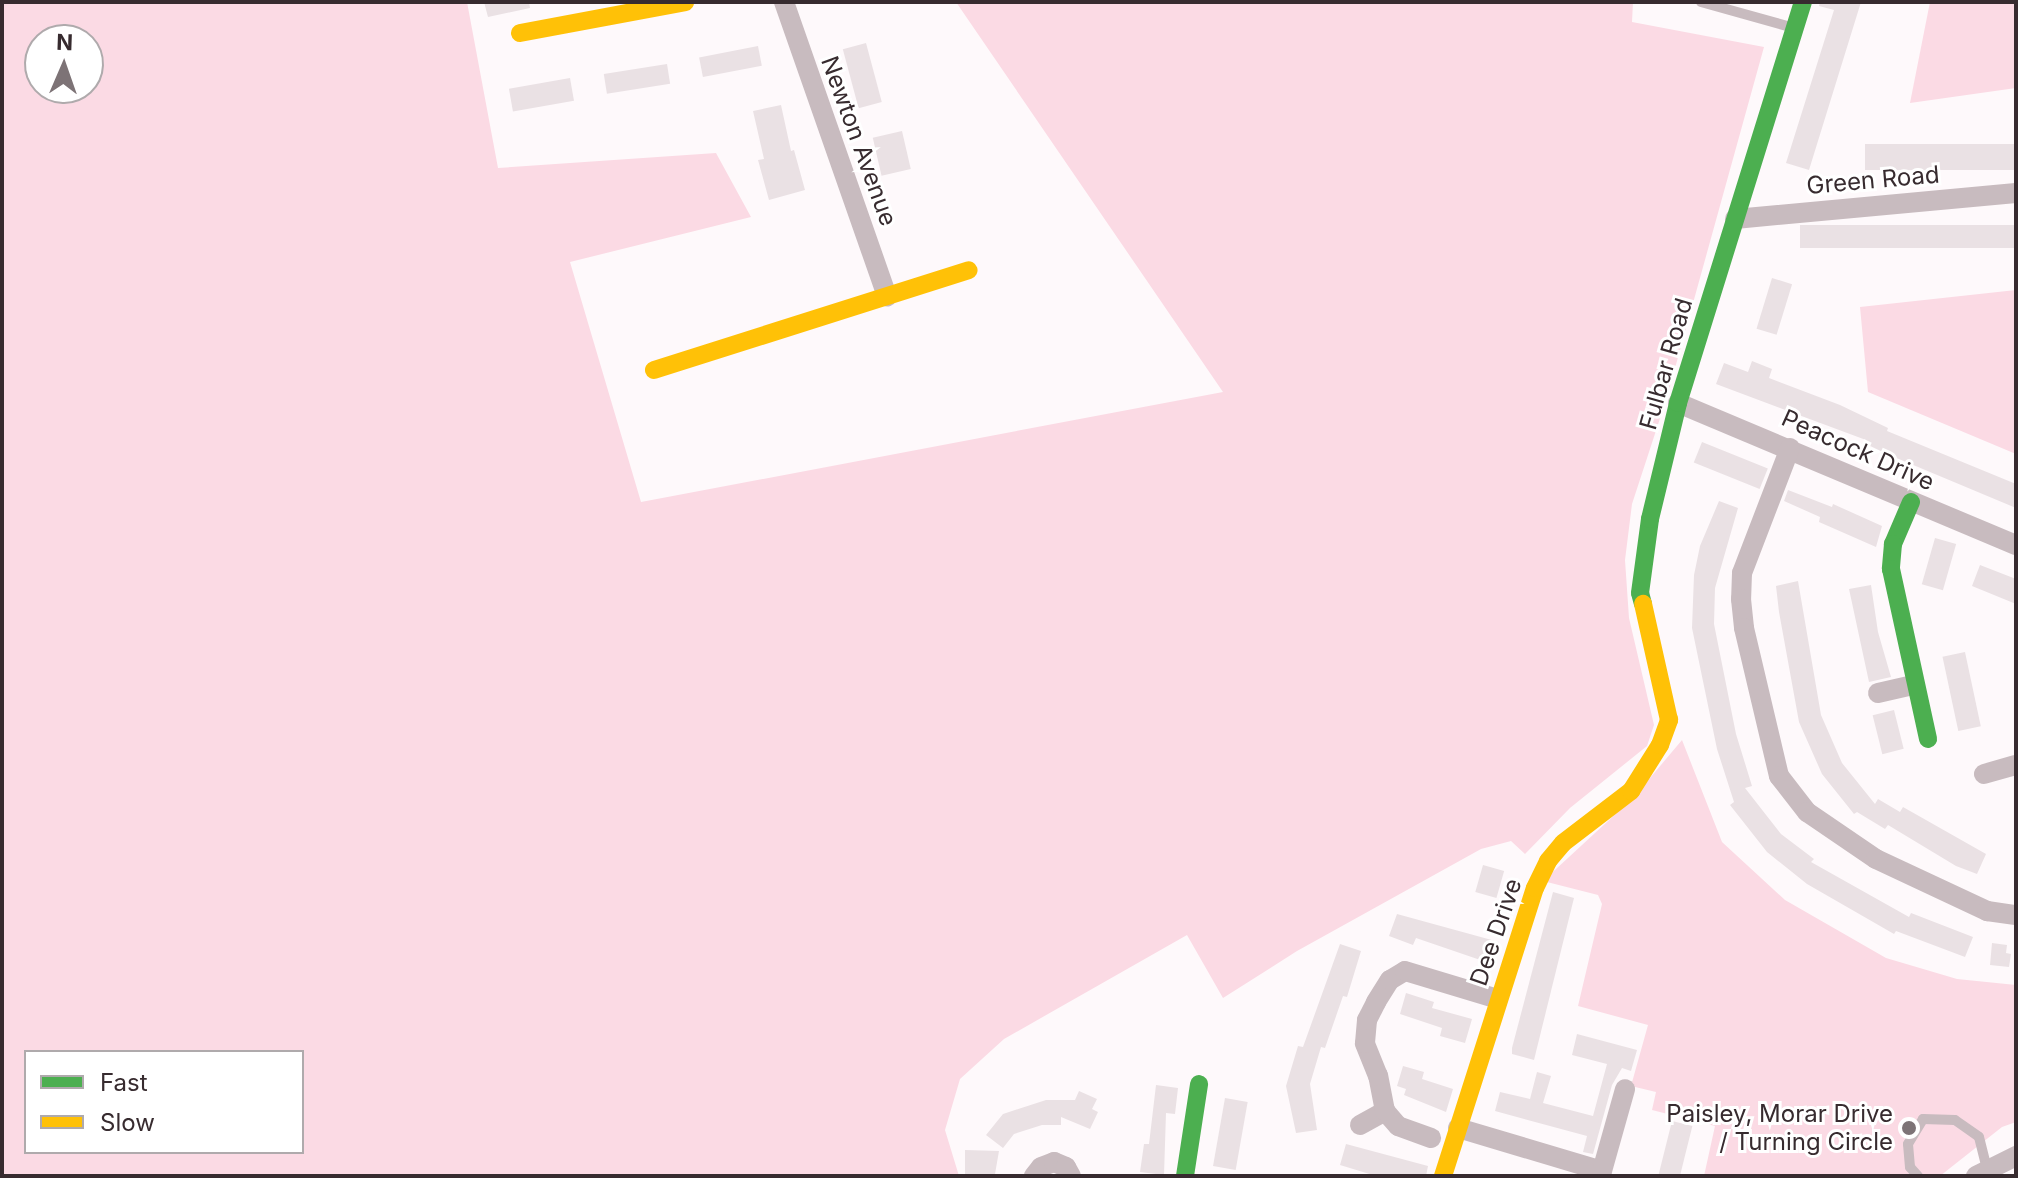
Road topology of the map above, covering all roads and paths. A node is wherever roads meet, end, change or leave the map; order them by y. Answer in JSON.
{"nodes":[{"id":1,"x":685,"y":2,"type":"edge"},
{"id":2,"x":784,"y":2,"type":"edge"},
{"id":3,"x":1701,"y":2,"type":"edge"},
{"id":4,"x":1803,"y":2,"type":"edge"},
{"id":5,"x":1796,"y":28,"type":"junction"},
{"id":6,"x":520,"y":33,"type":"dead end"},
{"id":7,"x":2016,"y":193,"type":"edge"},
{"id":8,"x":1735,"y":219,"type":"junction"},
{"id":9,"x":969,"y":270,"type":"dead end"},
{"id":10,"x":887,"y":296,"type":"junction"},
{"id":11,"x":654,"y":370,"type":"dead end"},
{"id":12,"x":1678,"y":403,"type":"junction"},
{"id":13,"x":1790,"y":448,"type":"junction"},
{"id":14,"x":1911,"y":502,"type":"junction"},
{"id":15,"x":2016,"y":545,"type":"edge"},
{"id":16,"x":1914,"y":685,"type":"junction"},
{"id":17,"x":1878,"y":693,"type":"dead end"},
{"id":18,"x":1928,"y":739,"type":"dead end"},
{"id":19,"x":1660,"y":745,"type":"joint"},
{"id":20,"x":2016,"y":765,"type":"edge"},
{"id":21,"x":1984,"y":774,"type":"dead end"},
{"id":22,"x":2016,"y":915,"type":"edge"},
{"id":23,"x":1498,"y":999,"type":"junction"},
{"id":24,"x":1199,"y":1084,"type":"dead end"},
{"id":25,"x":1625,"y":1089,"type":"dead end"},
{"id":26,"x":1385,"y":1111,"type":"junction"},
{"id":27,"x":1360,"y":1125,"type":"dead end"},
{"id":28,"x":1458,"y":1128,"type":"junction"},
{"id":29,"x":1431,"y":1138,"type":"dead end"},
{"id":30,"x":2016,"y":1156,"type":"edge"},
{"id":31,"x":1981,"y":1172,"type":"edge"},
{"id":32,"x":1034,"y":1176,"type":"edge"},
{"id":33,"x":1071,"y":1176,"type":"edge"},
{"id":34,"x":1185,"y":1176,"type":"edge"},
{"id":35,"x":1443,"y":1176,"type":"edge"},
{"id":36,"x":1918,"y":1176,"type":"edge"}],
"edges":[{"from":1,"to":6,"type":"street"},
{"from":2,"to":10,"type":"street","name":"Newton Avenue"},
{"from":3,"to":5,"type":"lane"},
{"from":4,"to":5,"type":"street","name":"Fulbar Road"},
{"from":5,"to":8,"type":"street","name":"Fulbar Road"},
{"from":7,"to":8,"type":"street","name":"Green Road"},
{"from":8,"to":12,"type":"street","name":"Fulbar Road"},
{"from":9,"to":10,"type":"street"},
{"from":10,"to":11,"type":"street"},
{"from":12,"to":13,"type":"street","name":"Peacock Drive"},
{"from":12,"to":19,"type":"street","name":"Fulbar Road"},
{"from":13,"to":14,"type":"street","name":"Peacock Drive"},
{"from":13,"to":22,"type":"street"},
{"from":14,"to":15,"type":"street","name":"Peacock Drive"},
{"from":14,"to":16,"type":"street"},
{"from":16,"to":17,"type":"street"},
{"from":16,"to":18,"type":"street"},
{"from":19,"to":23,"type":"street","name":"Dee Drive"},
{"from":20,"to":21,"type":"street"},
{"from":23,"to":26,"type":"street"},
{"from":23,"to":28,"type":"street","name":"Dee Drive"},
{"from":24,"to":34,"type":"street"},
{"from":25,"to":28,"type":"street"},
{"from":26,"to":27,"type":"street"},
{"from":26,"to":29,"type":"street"},
{"from":28,"to":35,"type":"street","name":"Dee Drive"},
{"from":30,"to":31,"type":"street"},
{"from":31,"to":36,"type":"lane"},
{"from":32,"to":33,"type":"street"}]}
